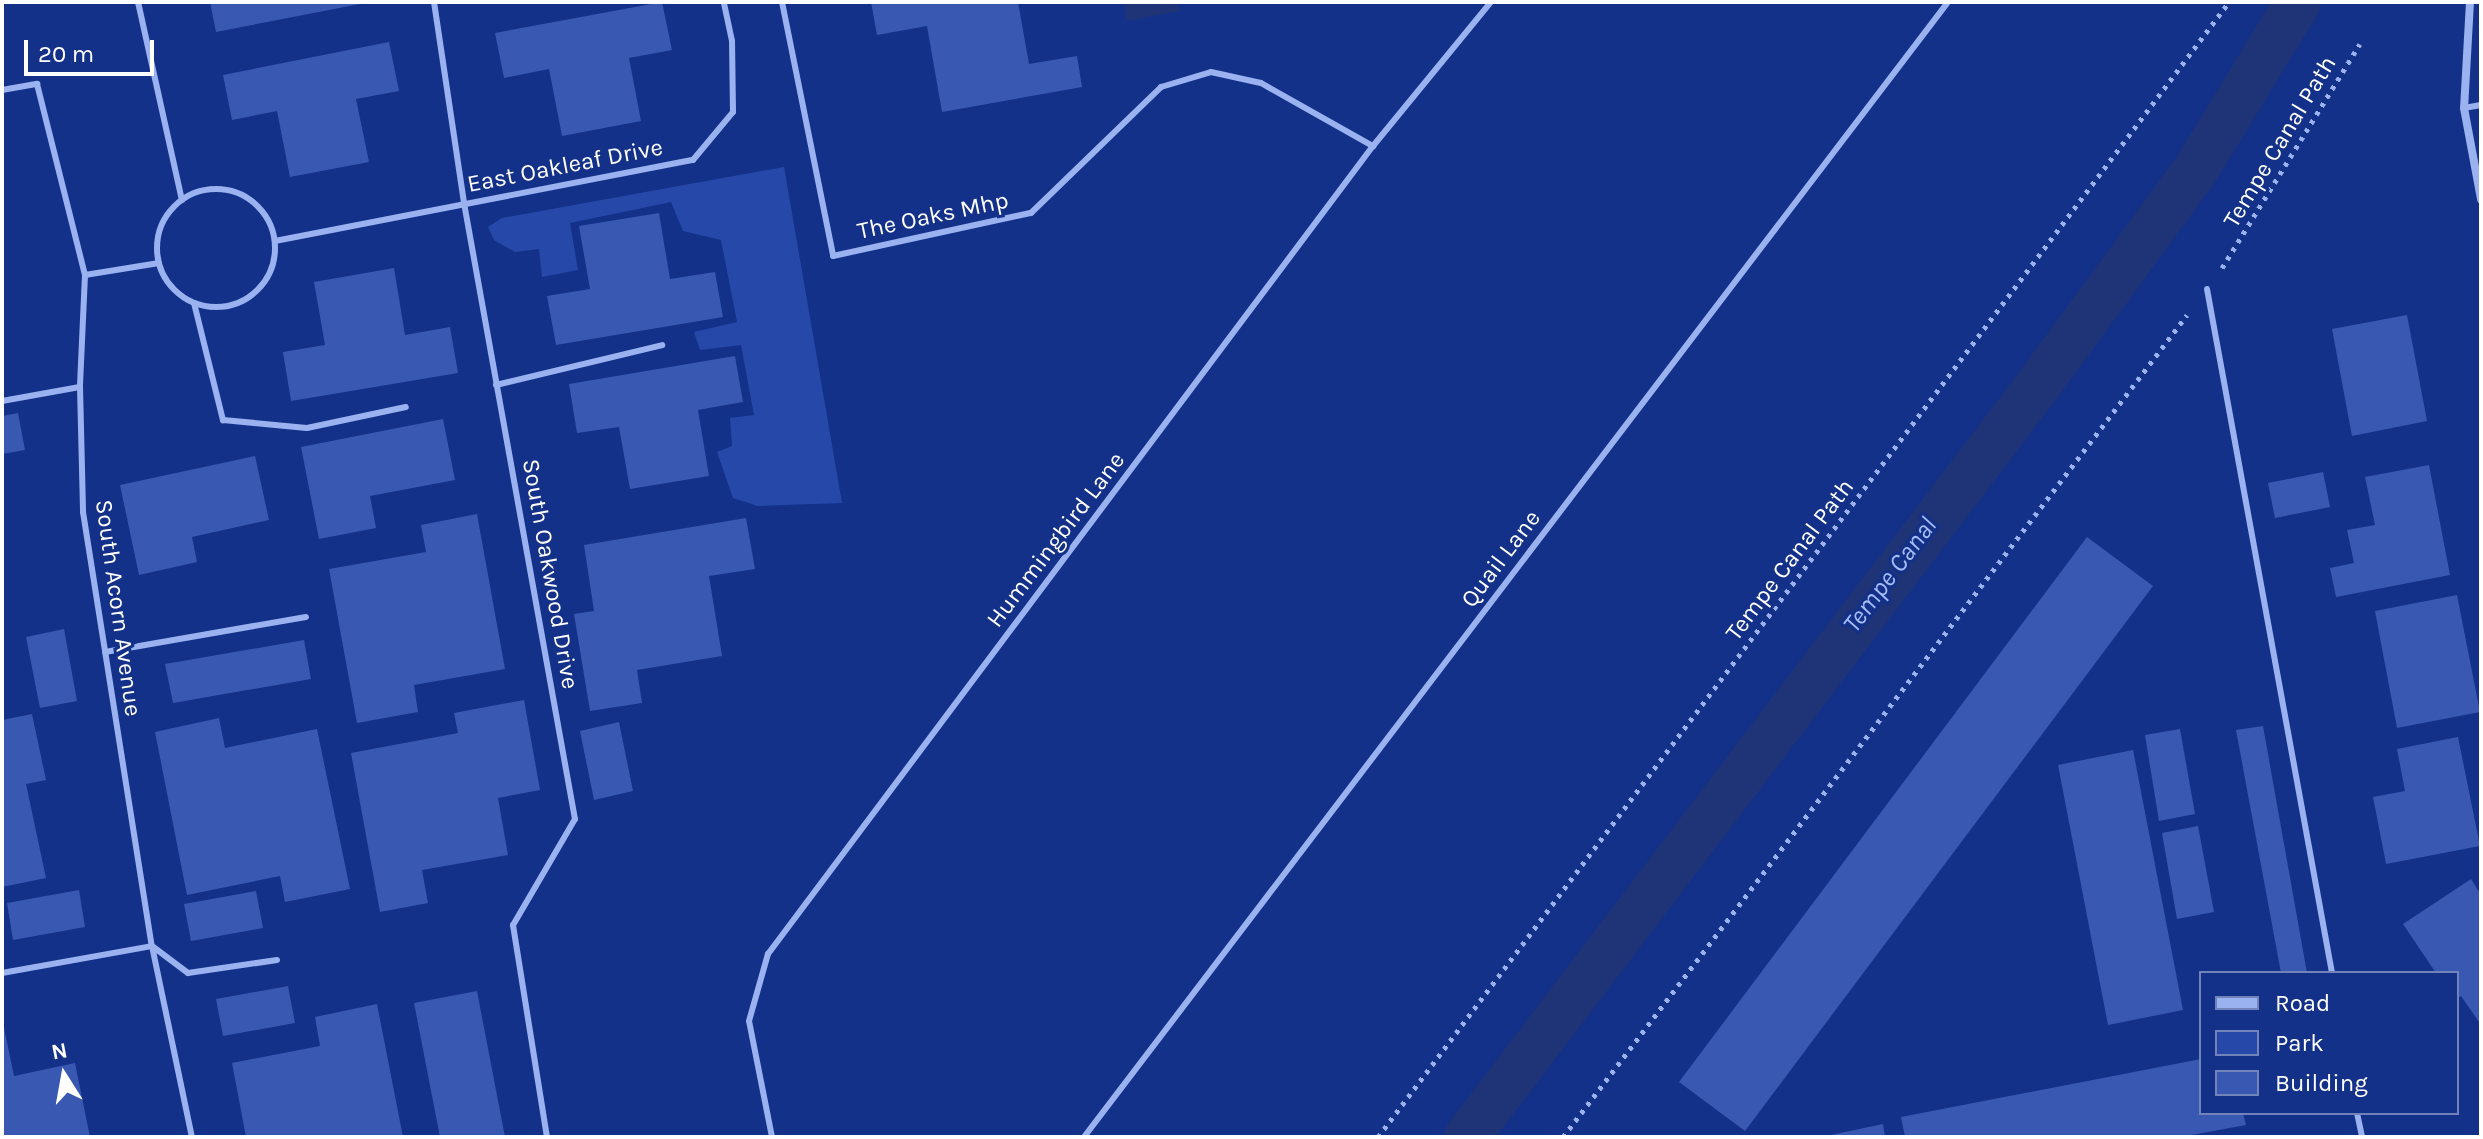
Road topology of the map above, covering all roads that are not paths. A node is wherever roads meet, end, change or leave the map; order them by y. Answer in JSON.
{"nodes":[{"id":1,"x":138,"y":2,"type":"edge"},
{"id":2,"x":434,"y":2,"type":"edge"},
{"id":3,"x":724,"y":2,"type":"edge"},
{"id":4,"x":782,"y":2,"type":"edge"},
{"id":5,"x":1491,"y":2,"type":"edge"},
{"id":6,"x":1948,"y":2,"type":"edge"},
{"id":7,"x":2470,"y":2,"type":"edge"},
{"id":8,"x":2,"y":90,"type":"edge"},
{"id":9,"x":2481,"y":105,"type":"edge"},
{"id":10,"x":2464,"y":108,"type":"junction"},
{"id":11,"x":1373,"y":146,"type":"junction"},
{"id":12,"x":2481,"y":199,"type":"edge"},
{"id":13,"x":182,"y":200,"type":"junction"},
{"id":14,"x":464,"y":203,"type":"junction"},
{"id":15,"x":275,"y":241,"type":"junction"},
{"id":16,"x":159,"y":263,"type":"junction"},
{"id":17,"x":85,"y":275,"type":"junction"},
{"id":18,"x":2207,"y":289,"type":"road end"},
{"id":19,"x":194,"y":303,"type":"junction"},
{"id":20,"x":662,"y":345,"type":"dead end"},
{"id":21,"x":496,"y":385,"type":"junction"},
{"id":22,"x":80,"y":387,"type":"junction"},
{"id":23,"x":2,"y":401,"type":"edge"},
{"id":24,"x":406,"y":407,"type":"dead end"},
{"id":25,"x":306,"y":617,"type":"dead end"},
{"id":26,"x":105,"y":652,"type":"junction"},
{"id":27,"x":152,"y":946,"type":"junction"},
{"id":28,"x":277,"y":960,"type":"dead end"},
{"id":29,"x":2332,"y":971,"type":"edge"},
{"id":30,"x":2,"y":973,"type":"edge"},
{"id":31,"x":2357,"y":1115,"type":"edge"},
{"id":32,"x":192,"y":1137,"type":"edge"},
{"id":33,"x":547,"y":1137,"type":"edge"},
{"id":34,"x":772,"y":1137,"type":"edge"},
{"id":35,"x":1084,"y":1137,"type":"edge"},
{"id":36,"x":2362,"y":1137,"type":"edge"}],
"edges":[{"from":1,"to":13,"type":"lane"},
{"from":2,"to":14,"type":"lane","name":"South Oakwood Drive"},
{"from":3,"to":14,"type":"lane","name":"East Oakleaf Drive"},
{"from":4,"to":11,"type":"lane","name":"The Oaks Mhp"},
{"from":5,"to":11,"type":"lane","name":"Hummingbird Lane"},
{"from":6,"to":35,"type":"lane","name":"Quail Lane"},
{"from":7,"to":10,"type":"street"},
{"from":8,"to":17,"type":"lane","name":"South Acorn Avenue"},
{"from":9,"to":10,"type":"lane"},
{"from":10,"to":12,"type":"street"},
{"from":11,"to":34,"type":"lane","name":"Hummingbird Lane"},
{"from":13,"to":15,"type":"lane"},
{"from":13,"to":16,"type":"lane"},
{"from":14,"to":15,"type":"lane","name":"East Oakleaf Drive"},
{"from":14,"to":21,"type":"lane","name":"South Oakwood Drive"},
{"from":15,"to":19,"type":"lane"},
{"from":16,"to":17,"type":"lane"},
{"from":16,"to":19,"type":"lane"},
{"from":17,"to":22,"type":"lane","name":"South Acorn Avenue"},
{"from":18,"to":29,"type":"lane"},
{"from":19,"to":24,"type":"lane"},
{"from":20,"to":21,"type":"lane"},
{"from":21,"to":33,"type":"lane","name":"South Oakwood Drive"},
{"from":22,"to":23,"type":"lane"},
{"from":22,"to":26,"type":"lane","name":"South Acorn Avenue"},
{"from":25,"to":26,"type":"lane"},
{"from":26,"to":27,"type":"lane","name":"South Acorn Avenue"},
{"from":27,"to":28,"type":"lane"},
{"from":27,"to":30,"type":"lane"},
{"from":27,"to":32,"type":"lane","name":"South Acorn Avenue"},
{"from":31,"to":36,"type":"lane"}]}
